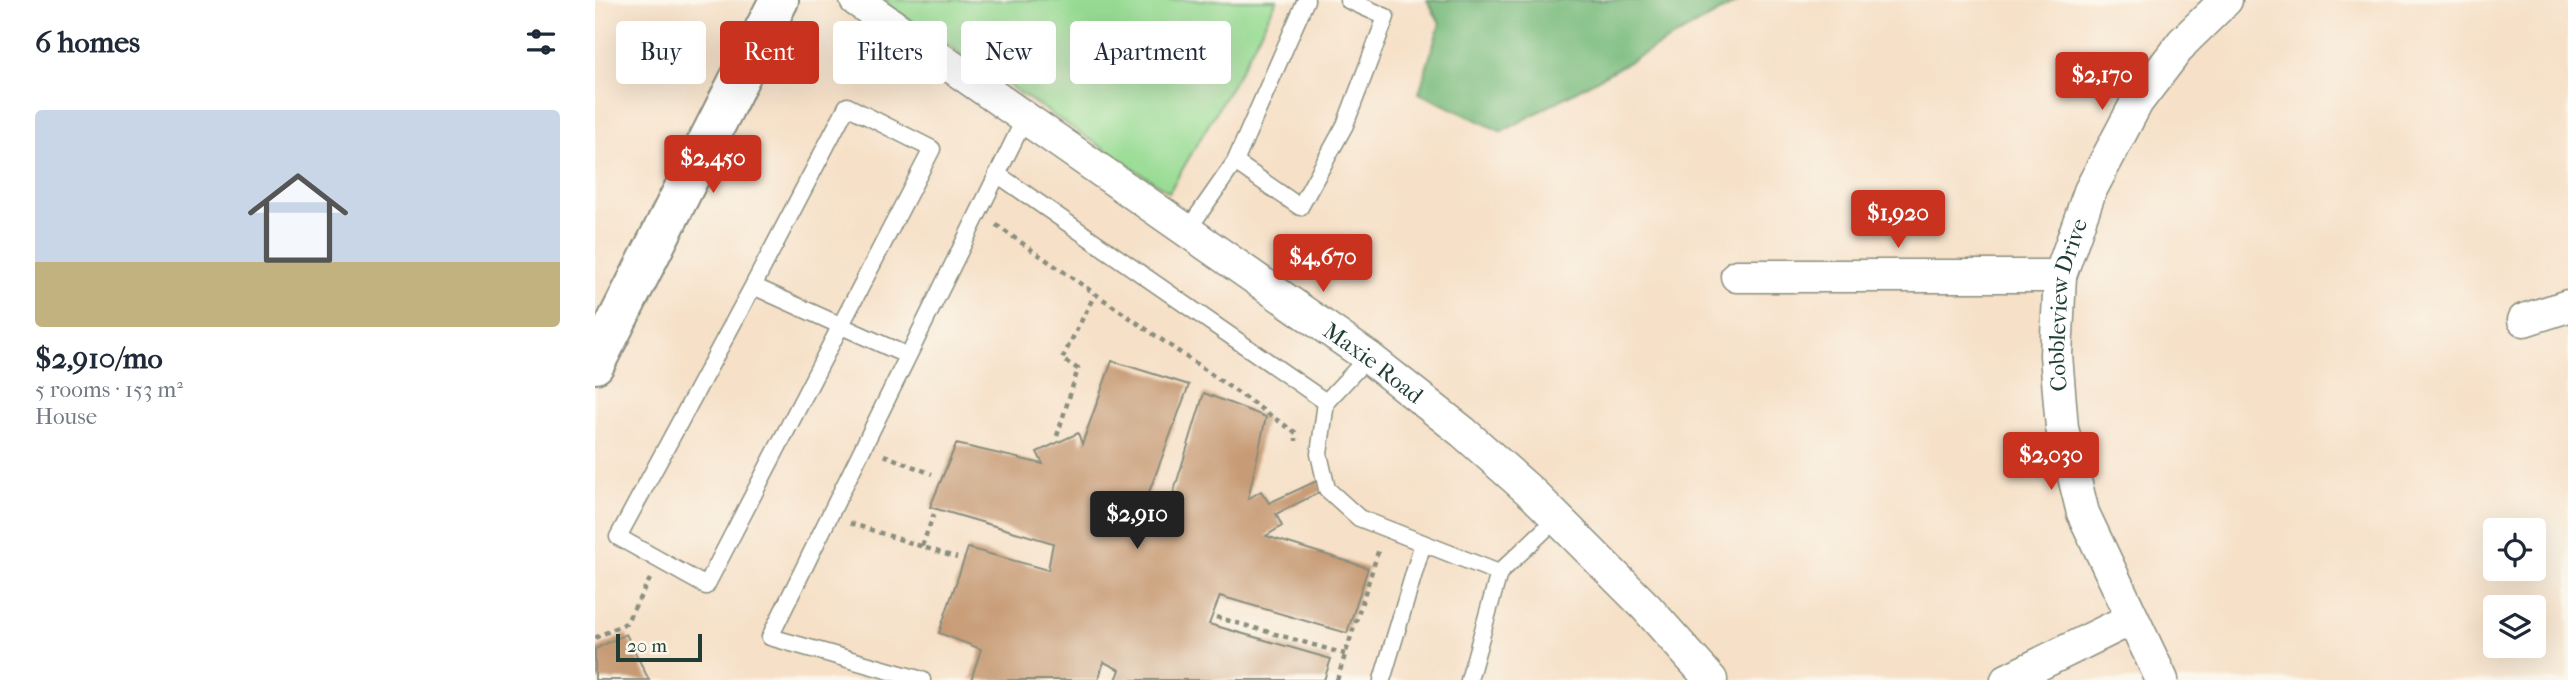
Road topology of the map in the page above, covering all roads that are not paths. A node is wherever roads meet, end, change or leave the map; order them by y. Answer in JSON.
{"nodes":[{"id":1,"x":779,"y":0,"type":"edge"},
{"id":2,"x":856,"y":0,"type":"edge"},
{"id":3,"x":1306,"y":0,"type":"edge"},
{"id":4,"x":1348,"y":0,"type":"edge"},
{"id":5,"x":2227,"y":0,"type":"edge"},
{"id":6,"x":1025,"y":118,"type":"junction"},
{"id":7,"x":1235,"y":162,"type":"junction"},
{"id":8,"x":997,"y":174,"type":"junction"},
{"id":9,"x":1187,"y":231,"type":"junction"},
{"id":10,"x":1737,"y":276,"type":"dead end"},
{"id":11,"x":2060,"y":276,"type":"junction"},
{"id":12,"x":753,"y":286,"type":"junction"},
{"id":13,"x":2568,"y":306,"type":"edge"},
{"id":14,"x":2524,"y":320,"type":"dead end"},
{"id":15,"x":840,"y":326,"type":"junction"},
{"id":16,"x":908,"y":356,"type":"junction"},
{"id":17,"x":1368,"y":357,"type":"junction"},
{"id":18,"x":595,"y":364,"type":"edge"},
{"id":19,"x":1326,"y":402,"type":"junction"},
{"id":20,"x":1557,"y":518,"type":"junction"},
{"id":21,"x":1423,"y":543,"type":"junction"},
{"id":22,"x":1499,"y":573,"type":"junction"},
{"id":23,"x":2131,"y":619,"type":"junction"},
{"id":24,"x":922,"y":680,"type":"edge"},
{"id":25,"x":1382,"y":680,"type":"edge"},
{"id":26,"x":1469,"y":680,"type":"edge"},
{"id":27,"x":1711,"y":680,"type":"edge"},
{"id":28,"x":2007,"y":680,"type":"edge"},
{"id":29,"x":2162,"y":680,"type":"edge"}],
"edges":[{"from":1,"to":18,"type":"street"},
{"from":2,"to":6,"type":"street","name":"Maxie Road"},
{"from":3,"to":7,"type":"lane"},
{"from":4,"to":7,"type":"lane"},
{"from":5,"to":11,"type":"street","name":"Cobbleview Drive"},
{"from":6,"to":8,"type":"lane"},
{"from":6,"to":9,"type":"street","name":"Maxie Road"},
{"from":7,"to":9,"type":"lane"},
{"from":8,"to":16,"type":"lane"},
{"from":8,"to":19,"type":"lane"},
{"from":9,"to":17,"type":"street","name":"Maxie Road"},
{"from":10,"to":11,"type":"street"},
{"from":11,"to":23,"type":"street","name":"Cobbleview Drive"},
{"from":12,"to":15,"type":"lane"},
{"from":12,"to":15,"type":"lane"},
{"from":12,"to":15,"type":"lane"},
{"from":13,"to":14,"type":"street"},
{"from":15,"to":16,"type":"lane"},
{"from":16,"to":24,"type":"lane"},
{"from":17,"to":19,"type":"lane"},
{"from":17,"to":20,"type":"street","name":"Maxie Road"},
{"from":19,"to":21,"type":"lane"},
{"from":20,"to":22,"type":"lane"},
{"from":20,"to":27,"type":"street","name":"Maxie Road"},
{"from":21,"to":22,"type":"lane"},
{"from":21,"to":25,"type":"lane"},
{"from":22,"to":26,"type":"lane"},
{"from":23,"to":28,"type":"street"},
{"from":23,"to":29,"type":"street","name":"Cobbleview Drive"}]}
